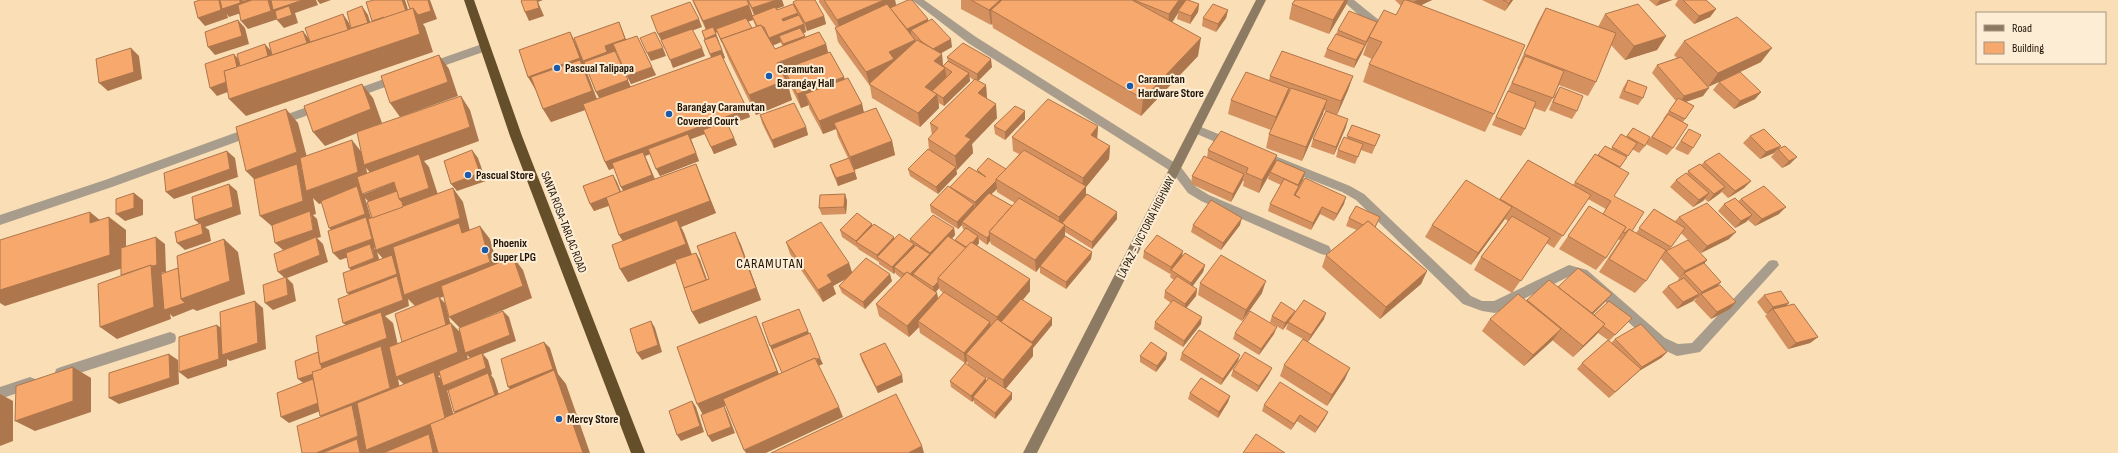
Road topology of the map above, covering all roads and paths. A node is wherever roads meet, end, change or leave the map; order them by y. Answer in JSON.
{"nodes":[{"id":1,"x":469,"y":0,"type":"edge"},
{"id":2,"x":917,"y":0,"type":"edge"},
{"id":3,"x":1261,"y":0,"type":"edge"},
{"id":4,"x":1347,"y":0,"type":"edge"},
{"id":5,"x":1376,"y":24,"type":"edge"},
{"id":6,"x":485,"y":47,"type":"junction"},
{"id":7,"x":345,"y":98,"type":"edge"},
{"id":8,"x":330,"y":103,"type":"edge"},
{"id":9,"x":1196,"y":129,"type":"junction"},
{"id":10,"x":1176,"y":169,"type":"junction"},
{"id":11,"x":0,"y":220,"type":"edge"},
{"id":12,"x":1326,"y":250,"type":"dead end"},
{"id":13,"x":1773,"y":265,"type":"dead end"},
{"id":14,"x":170,"y":338,"type":"dead end"},
{"id":15,"x":0,"y":393,"type":"edge"},
{"id":16,"x":638,"y":453,"type":"edge"},
{"id":17,"x":1030,"y":453,"type":"edge"}],
"edges":[{"from":1,"to":6,"type":"highway","name":"SANTA ROSA-TARLAC ROAD"},
{"from":2,"to":10,"type":"street"},
{"from":3,"to":9,"type":"main road","name":"LA PAZ - VICTORIA HIGHWAY"},
{"from":4,"to":5,"type":"street"},
{"from":6,"to":7,"type":"street"},
{"from":6,"to":16,"type":"highway","name":"SANTA ROSA-TARLAC ROAD"},
{"from":8,"to":11,"type":"street"},
{"from":9,"to":10,"type":"main road","name":"LA PAZ - VICTORIA HIGHWAY"},
{"from":9,"to":13,"type":"street"},
{"from":10,"to":12,"type":"street"},
{"from":10,"to":17,"type":"main road","name":"LA PAZ - VICTORIA HIGHWAY"},
{"from":14,"to":15,"type":"street"}]}
